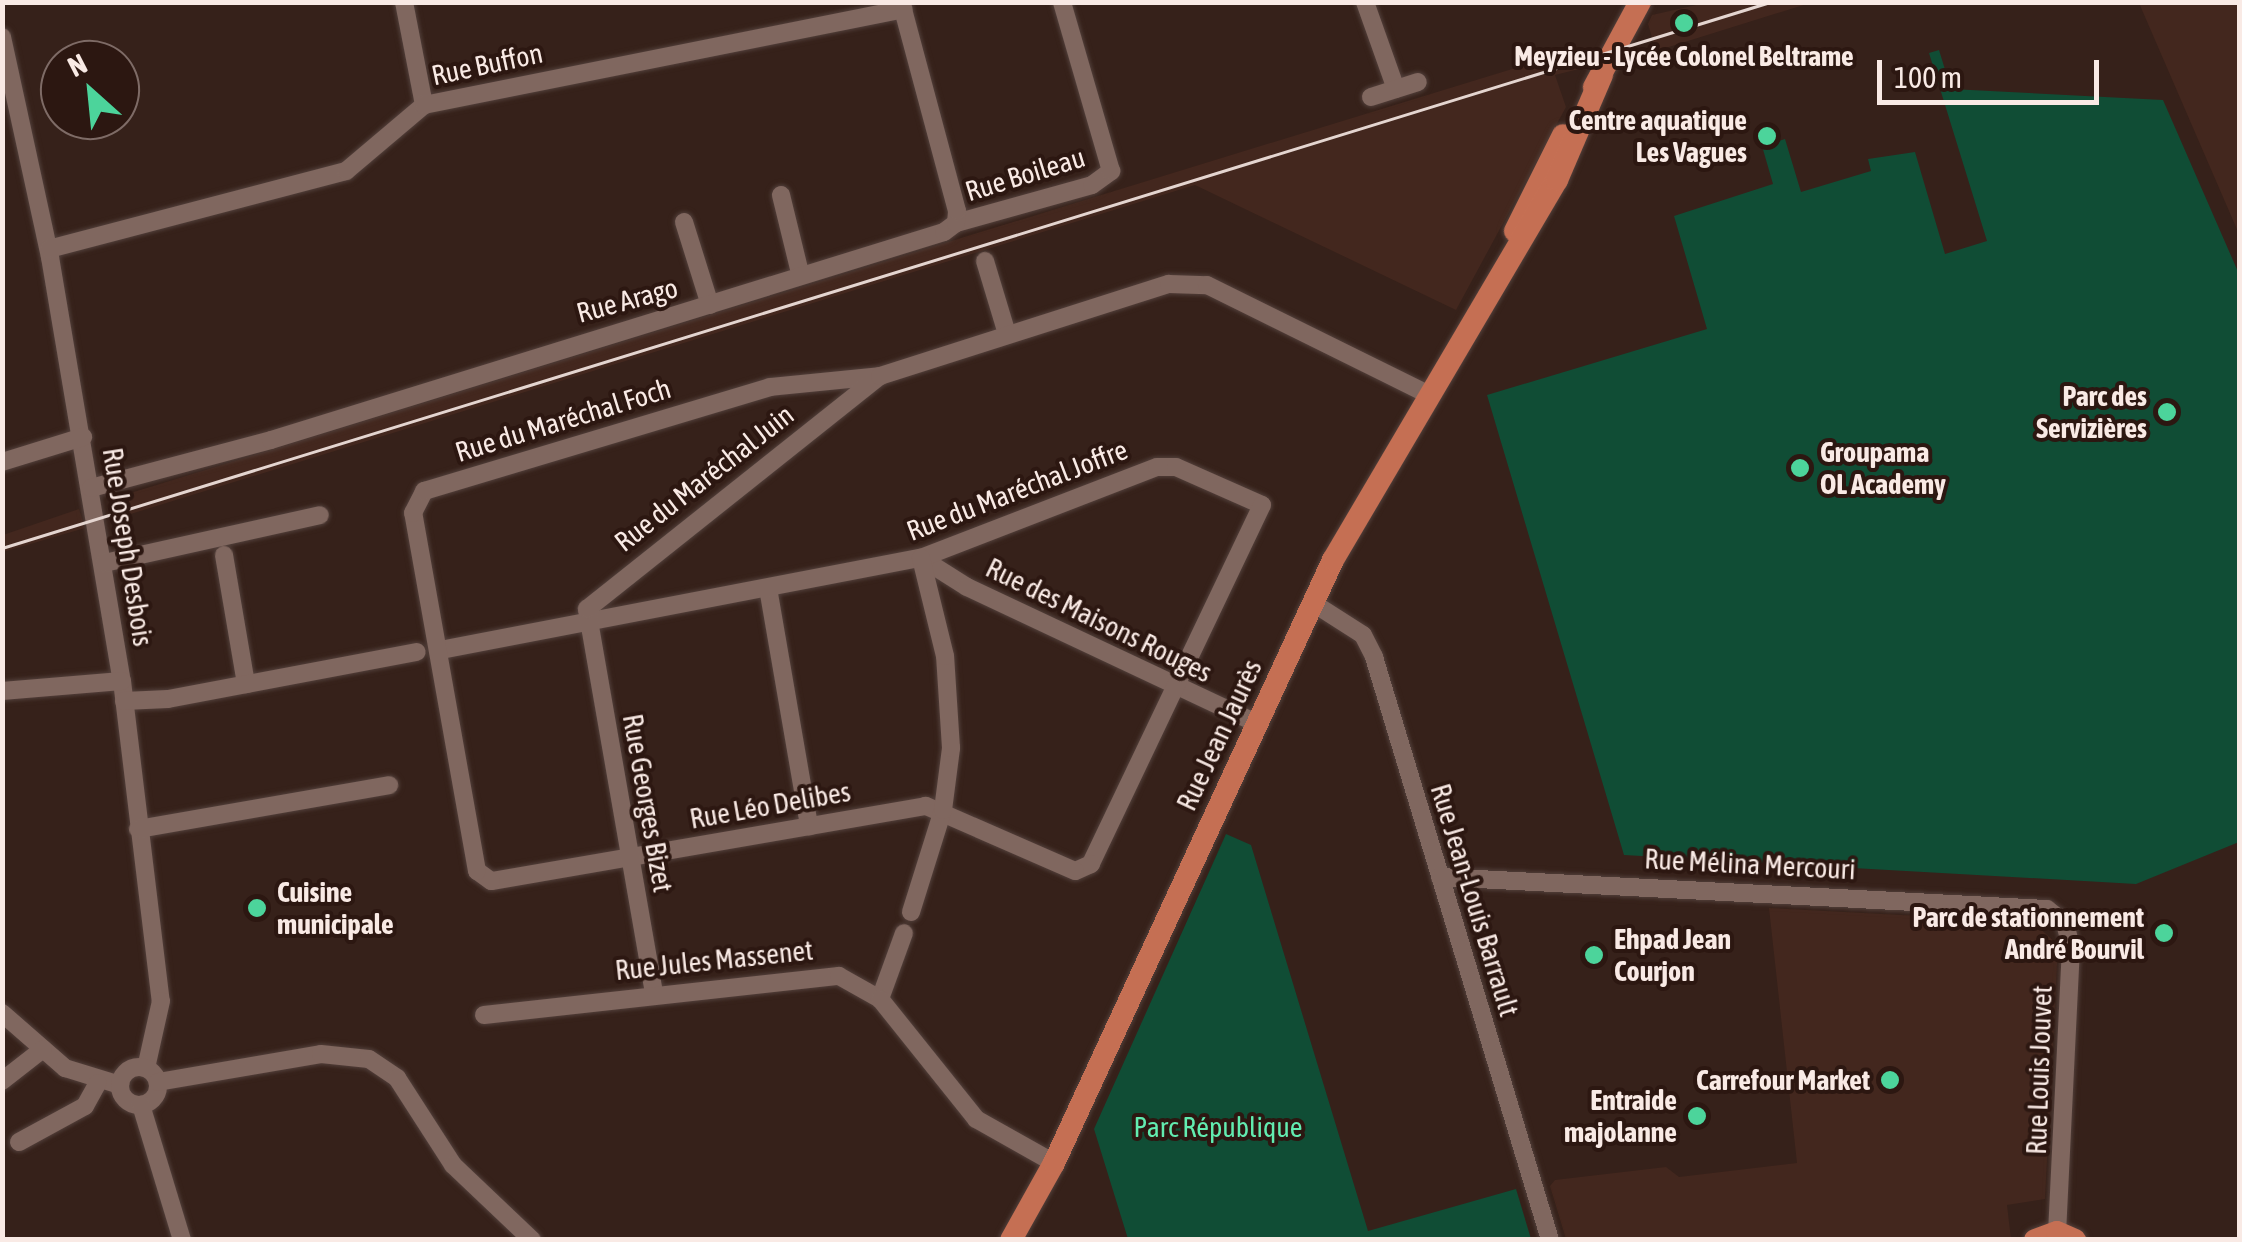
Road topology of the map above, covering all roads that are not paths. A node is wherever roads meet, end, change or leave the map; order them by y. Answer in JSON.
{"nodes":[{"id":1,"x":404,"y":2,"type":"edge"},
{"id":2,"x":1062,"y":2,"type":"edge"},
{"id":3,"x":1365,"y":2,"type":"edge"},
{"id":4,"x":1640,"y":2,"type":"edge"},
{"id":5,"x":902,"y":6,"type":"edge"},
{"id":6,"x":2,"y":38,"type":"edge"},
{"id":7,"x":7,"y":79,"type":"edge"},
{"id":8,"x":1418,"y":82,"type":"dead end"},
{"id":9,"x":1396,"y":89,"type":"junction"},
{"id":10,"x":1372,"y":97,"type":"dead end"},
{"id":11,"x":424,"y":106,"type":"junction"},
{"id":12,"x":782,"y":195,"type":"dead end"},
{"id":13,"x":684,"y":222,"type":"dead end"},
{"id":14,"x":956,"y":223,"type":"junction"},
{"id":15,"x":48,"y":248,"type":"junction"},
{"id":16,"x":984,"y":261,"type":"dead end"},
{"id":17,"x":800,"y":273,"type":"junction"},
{"id":18,"x":710,"y":305,"type":"junction"},
{"id":19,"x":1006,"y":334,"type":"junction"},
{"id":20,"x":880,"y":376,"type":"junction"},
{"id":21,"x":1430,"y":395,"type":"junction"},
{"id":22,"x":84,"y":438,"type":"junction"},
{"id":23,"x":2,"y":462,"type":"edge"},
{"id":24,"x":92,"y":488,"type":"junction"},
{"id":25,"x":320,"y":515,"type":"dead end"},
{"id":26,"x":224,"y":554,"type":"dead end"},
{"id":27,"x":920,"y":558,"type":"junction"},
{"id":28,"x":104,"y":563,"type":"junction"},
{"id":29,"x":768,"y":588,"type":"junction"},
{"id":30,"x":1313,"y":603,"type":"junction"},
{"id":31,"x":586,"y":622,"type":"junction"},
{"id":32,"x":441,"y":650,"type":"junction"},
{"id":33,"x":417,"y":652,"type":"dead end"},
{"id":34,"x":122,"y":681,"type":"junction"},
{"id":35,"x":246,"y":684,"type":"junction"},
{"id":36,"x":1174,"y":687,"type":"junction"},
{"id":37,"x":2,"y":691,"type":"edge"},
{"id":38,"x":124,"y":700,"type":"junction"},
{"id":39,"x":1258,"y":724,"type":"junction"},
{"id":40,"x":389,"y":786,"type":"dead end"},
{"id":41,"x":943,"y":810,"type":"junction"},
{"id":42,"x":810,"y":826,"type":"junction"},
{"id":43,"x":138,"y":828,"type":"junction"},
{"id":44,"x":631,"y":856,"type":"junction"},
{"id":45,"x":1440,"y":877,"type":"junction"},
{"id":46,"x":911,"y":912,"type":"dead end"},
{"id":47,"x":2056,"y":914,"type":"joint"},
{"id":48,"x":904,"y":934,"type":"dead end"},
{"id":49,"x":654,"y":994,"type":"junction"},
{"id":50,"x":880,"y":999,"type":"junction"},
{"id":51,"x":2,"y":1013,"type":"edge"},
{"id":52,"x":484,"y":1015,"type":"dead end"},
{"id":53,"x":43,"y":1049,"type":"junction"},
{"id":54,"x":152,"y":1075,"type":"junction"},
{"id":55,"x":2,"y":1081,"type":"edge"},
{"id":56,"x":98,"y":1083,"type":"junction"},
{"id":57,"x":120,"y":1085,"type":"junction"},
{"id":58,"x":141,"y":1105,"type":"junction"},
{"id":59,"x":20,"y":1142,"type":"dead end"},
{"id":60,"x":1054,"y":1163,"type":"junction"},
{"id":61,"x":2056,"y":1237,"type":"edge"},
{"id":62,"x":182,"y":1240,"type":"edge"},
{"id":63,"x":532,"y":1240,"type":"edge"},
{"id":64,"x":1011,"y":1240,"type":"edge"},
{"id":65,"x":1550,"y":1240,"type":"edge"}],
"edges":[{"from":1,"to":11,"type":"street"},
{"from":2,"to":14,"type":"street","name":"Rue Boileau"},
{"from":3,"to":9,"type":"street"},
{"from":4,"to":21,"type":"main road","name":"Rue Jean Jaurès"},
{"from":5,"to":11,"type":"street","name":"Rue Buffon"},
{"from":5,"to":14,"type":"street"},
{"from":6,"to":7,"type":"street","name":"Rue Joseph Desbois"},
{"from":7,"to":15,"type":"street","name":"Rue Joseph Desbois"},
{"from":8,"to":9,"type":"street"},
{"from":9,"to":10,"type":"street"},
{"from":11,"to":15,"type":"street","name":"Rue Buffon"},
{"from":12,"to":17,"type":"street"},
{"from":13,"to":18,"type":"street"},
{"from":14,"to":17,"type":"street","name":"Rue Arago"},
{"from":15,"to":22,"type":"street","name":"Rue Joseph Desbois"},
{"from":16,"to":19,"type":"street"},
{"from":17,"to":18,"type":"street","name":"Rue Arago"},
{"from":18,"to":24,"type":"street","name":"Rue Arago"},
{"from":19,"to":20,"type":"street","name":"Rue du Maréchal Juin"},
{"from":19,"to":21,"type":"street","name":"Rue du Maréchal Juin"},
{"from":20,"to":31,"type":"street","name":"Rue du Maréchal Juin"},
{"from":20,"to":32,"type":"street","name":"Rue du Maréchal Foch"},
{"from":21,"to":30,"type":"main road","name":"Rue Jean Jaurès"},
{"from":22,"to":23,"type":"street"},
{"from":22,"to":24,"type":"street","name":"Rue Joseph Desbois"},
{"from":24,"to":28,"type":"street","name":"Rue Joseph Desbois"},
{"from":25,"to":28,"type":"street"},
{"from":26,"to":35,"type":"street"},
{"from":27,"to":29,"type":"street","name":"Rue du Maréchal Joffre"},
{"from":27,"to":36,"type":"street","name":"Rue des Maisons Rouges"},
{"from":27,"to":36,"type":"street","name":"Rue du Maréchal Joffre"},
{"from":27,"to":41,"type":"street"},
{"from":28,"to":34,"type":"street","name":"Rue Joseph Desbois"},
{"from":29,"to":31,"type":"street","name":"Rue du Maréchal Joffre"},
{"from":29,"to":42,"type":"street"},
{"from":30,"to":39,"type":"main road","name":"Rue Jean Jaurès"},
{"from":30,"to":45,"type":"street","name":"Rue Jean-Louis Barrault"},
{"from":31,"to":32,"type":"street"},
{"from":31,"to":44,"type":"street","name":"Rue Georges Bizet"},
{"from":32,"to":44,"type":"street","name":"Rue Léo Delibes"},
{"from":33,"to":35,"type":"street"},
{"from":34,"to":37,"type":"street"},
{"from":34,"to":38,"type":"street","name":"Rue Joseph Desbois"},
{"from":35,"to":38,"type":"street"},
{"from":36,"to":39,"type":"street","name":"Rue des Maisons Rouges"},
{"from":36,"to":41,"type":"street","name":"Rue Léo Delibes"},
{"from":38,"to":43,"type":"street","name":"Rue Joseph Desbois"},
{"from":39,"to":60,"type":"main road","name":"Rue Jean Jaurès"},
{"from":40,"to":43,"type":"street"},
{"from":41,"to":42,"type":"street","name":"Rue Léo Delibes"},
{"from":41,"to":46,"type":"street"},
{"from":42,"to":44,"type":"street","name":"Rue Léo Delibes"},
{"from":43,"to":54,"type":"street","name":"Rue Joseph Desbois"},
{"from":44,"to":49,"type":"street","name":"Rue Georges Bizet"},
{"from":45,"to":47,"type":"street","name":"Rue Mélina Mercouri"},
{"from":45,"to":65,"type":"street","name":"Rue Jean-Louis Barrault"},
{"from":47,"to":61,"type":"street","name":"Rue Louis Jouvet"},
{"from":48,"to":50,"type":"street"},
{"from":49,"to":50,"type":"street","name":"Rue Jules Massenet"},
{"from":49,"to":52,"type":"street","name":"Rue Jules Massenet"},
{"from":50,"to":60,"type":"street","name":"Rue Jules Massenet"},
{"from":51,"to":53,"type":"street"},
{"from":53,"to":55,"type":"street"},
{"from":53,"to":56,"type":"street"},
{"from":54,"to":57,"type":"street"},
{"from":54,"to":58,"type":"street"},
{"from":54,"to":63,"type":"street"},
{"from":56,"to":57,"type":"street"},
{"from":56,"to":59,"type":"street"},
{"from":57,"to":58,"type":"street"},
{"from":58,"to":62,"type":"street"},
{"from":60,"to":64,"type":"main road","name":"Rue Jean Jaurès"}]}
